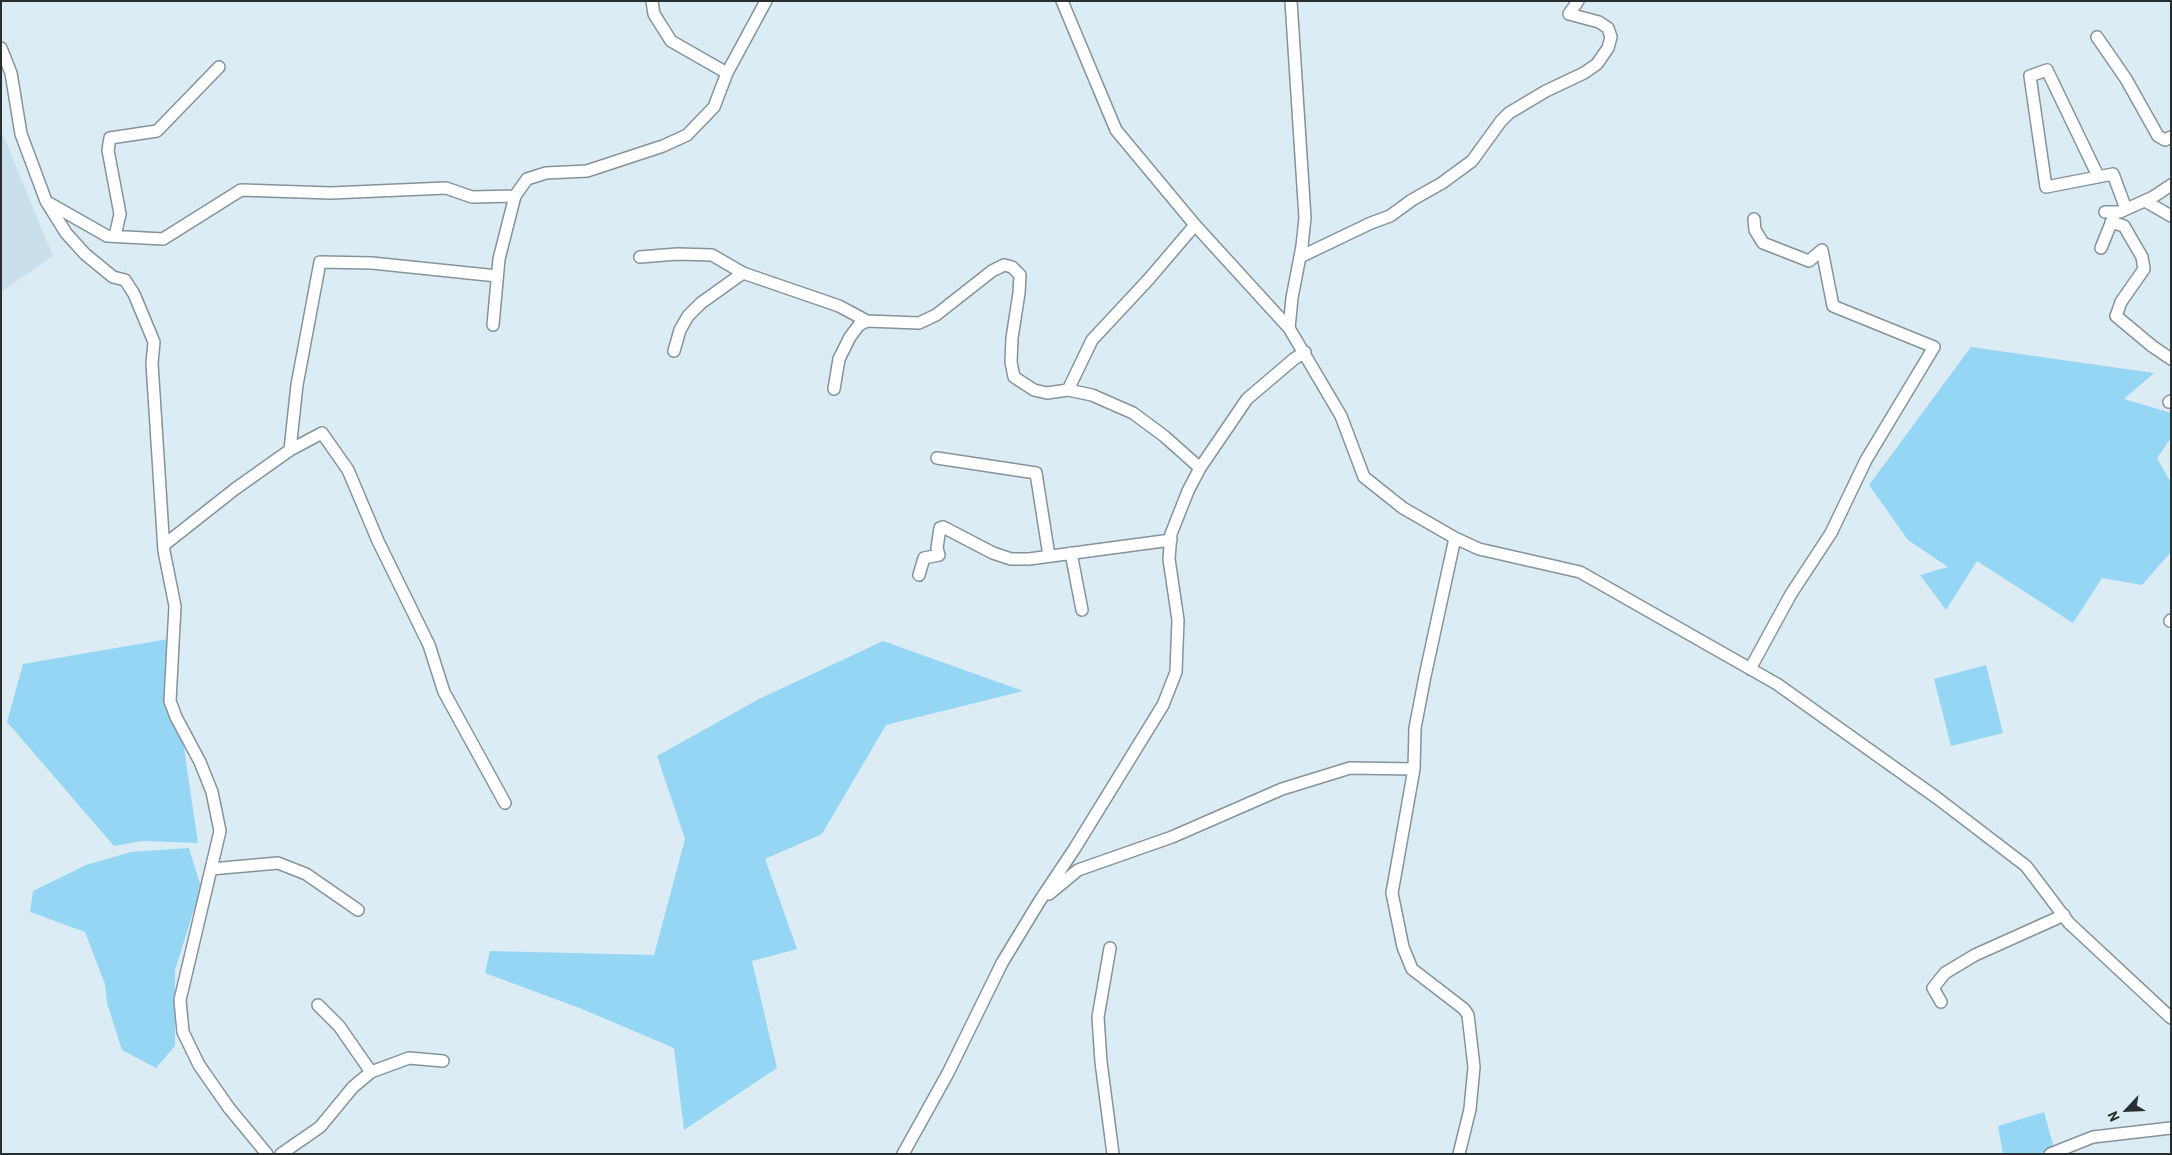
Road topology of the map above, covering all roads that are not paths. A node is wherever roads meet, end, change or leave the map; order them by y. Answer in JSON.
{"nodes":[{"id":1,"x":652,"y":1,"type":"edge"},
{"id":2,"x":766,"y":1,"type":"edge"},
{"id":3,"x":1062,"y":1,"type":"edge"},
{"id":4,"x":1291,"y":1,"type":"edge"},
{"id":5,"x":1578,"y":1,"type":"edge"},
{"id":6,"x":2097,"y":37,"type":"dead end"},
{"id":7,"x":1,"y":48,"type":"edge"},
{"id":8,"x":219,"y":67,"type":"dead end"},
{"id":9,"x":727,"y":73,"type":"junction"},
{"id":10,"x":2171,"y":137,"type":"edge"},
{"id":11,"x":2098,"y":176,"type":"junction"},
{"id":12,"x":2171,"y":185,"type":"edge"},
{"id":13,"x":515,"y":196,"type":"junction"},
{"id":14,"x":2145,"y":200,"type":"junction"},
{"id":15,"x":46,"y":201,"type":"junction"},
{"id":16,"x":2115,"y":214,"type":"junction"},
{"id":17,"x":2171,"y":216,"type":"edge"},
{"id":18,"x":1754,"y":219,"type":"dead end"},
{"id":19,"x":1195,"y":225,"type":"junction"},
{"id":20,"x":115,"y":236,"type":"junction"},
{"id":21,"x":2101,"y":248,"type":"dead end"},
{"id":22,"x":640,"y":257,"type":"dead end"},
{"id":23,"x":1300,"y":257,"type":"junction"},
{"id":24,"x":743,"y":273,"type":"junction"},
{"id":25,"x":497,"y":276,"type":"junction"},
{"id":26,"x":867,"y":321,"type":"junction"},
{"id":27,"x":493,"y":325,"type":"dead end"},
{"id":28,"x":1289,"y":328,"type":"junction"},
{"id":29,"x":674,"y":351,"type":"dead end"},
{"id":30,"x":1305,"y":352,"type":"junction"},
{"id":31,"x":2171,"y":359,"type":"edge"},
{"id":32,"x":834,"y":389,"type":"dead end"},
{"id":33,"x":1068,"y":390,"type":"junction"},
{"id":34,"x":290,"y":450,"type":"junction"},
{"id":35,"x":937,"y":458,"type":"dead end"},
{"id":36,"x":1200,"y":468,"type":"junction"},
{"id":37,"x":1455,"y":538,"type":"junction"},
{"id":38,"x":1171,"y":540,"type":"junction"},
{"id":39,"x":164,"y":545,"type":"junction"},
{"id":40,"x":1071,"y":553,"type":"junction"},
{"id":41,"x":1049,"y":556,"type":"junction"},
{"id":42,"x":919,"y":575,"type":"dead end"},
{"id":43,"x":1082,"y":610,"type":"dead end"},
{"id":44,"x":1750,"y":669,"type":"junction"},
{"id":45,"x":1414,"y":768,"type":"junction"},
{"id":46,"x":505,"y":803,"type":"dead end"},
{"id":47,"x":211,"y":869,"type":"junction"},
{"id":48,"x":1039,"y":902,"type":"junction"},
{"id":49,"x":358,"y":910,"type":"dead end"},
{"id":50,"x":2064,"y":915,"type":"junction"},
{"id":51,"x":1110,"y":948,"type":"dead end"},
{"id":52,"x":1941,"y":1002,"type":"dead end"},
{"id":53,"x":318,"y":1005,"type":"dead end"},
{"id":54,"x":2171,"y":1018,"type":"edge"},
{"id":55,"x":443,"y":1061,"type":"dead end"},
{"id":56,"x":371,"y":1072,"type":"junction"},
{"id":57,"x":2171,"y":1128,"type":"edge"},
{"id":58,"x":267,"y":1154,"type":"edge"},
{"id":59,"x":281,"y":1154,"type":"edge"},
{"id":60,"x":903,"y":1154,"type":"edge"},
{"id":61,"x":1113,"y":1154,"type":"edge"},
{"id":62,"x":1459,"y":1154,"type":"edge"},
{"id":63,"x":2050,"y":1154,"type":"edge"}],
"edges":[{"from":1,"to":9,"type":"street"},
{"from":2,"to":9,"type":"street"},
{"from":3,"to":19,"type":"street"},
{"from":4,"to":23,"type":"street"},
{"from":5,"to":23,"type":"street"},
{"from":6,"to":10,"type":"street"},
{"from":7,"to":15,"type":"street"},
{"from":8,"to":20,"type":"street"},
{"from":9,"to":13,"type":"street"},
{"from":11,"to":11,"type":"street"},
{"from":11,"to":16,"type":"street"},
{"from":12,"to":14,"type":"street"},
{"from":13,"to":20,"type":"street"},
{"from":13,"to":25,"type":"street"},
{"from":14,"to":16,"type":"street"},
{"from":14,"to":17,"type":"street"},
{"from":15,"to":20,"type":"street"},
{"from":15,"to":39,"type":"street"},
{"from":16,"to":21,"type":"street"},
{"from":16,"to":31,"type":"street"},
{"from":18,"to":44,"type":"street"},
{"from":19,"to":28,"type":"street"},
{"from":19,"to":33,"type":"street"},
{"from":22,"to":24,"type":"street"},
{"from":23,"to":28,"type":"street"},
{"from":24,"to":26,"type":"street"},
{"from":24,"to":29,"type":"street"},
{"from":25,"to":27,"type":"street"},
{"from":25,"to":34,"type":"street"},
{"from":26,"to":32,"type":"street"},
{"from":26,"to":33,"type":"street"},
{"from":28,"to":30,"type":"street"},
{"from":30,"to":36,"type":"street"},
{"from":30,"to":37,"type":"street"},
{"from":33,"to":36,"type":"street"},
{"from":34,"to":39,"type":"street"},
{"from":34,"to":46,"type":"street"},
{"from":35,"to":41,"type":"street"},
{"from":36,"to":38,"type":"street"},
{"from":37,"to":44,"type":"street"},
{"from":37,"to":45,"type":"street"},
{"from":38,"to":40,"type":"street"},
{"from":38,"to":48,"type":"street"},
{"from":39,"to":47,"type":"street"},
{"from":40,"to":41,"type":"street"},
{"from":40,"to":43,"type":"street"},
{"from":41,"to":42,"type":"street"},
{"from":44,"to":50,"type":"street"},
{"from":45,"to":48,"type":"street"},
{"from":45,"to":62,"type":"street"},
{"from":47,"to":49,"type":"street"},
{"from":47,"to":58,"type":"street"},
{"from":48,"to":60,"type":"street"},
{"from":50,"to":52,"type":"street"},
{"from":50,"to":54,"type":"street"},
{"from":51,"to":61,"type":"street"},
{"from":53,"to":56,"type":"street"},
{"from":55,"to":56,"type":"street"},
{"from":56,"to":59,"type":"street"},
{"from":57,"to":63,"type":"street"}]}
